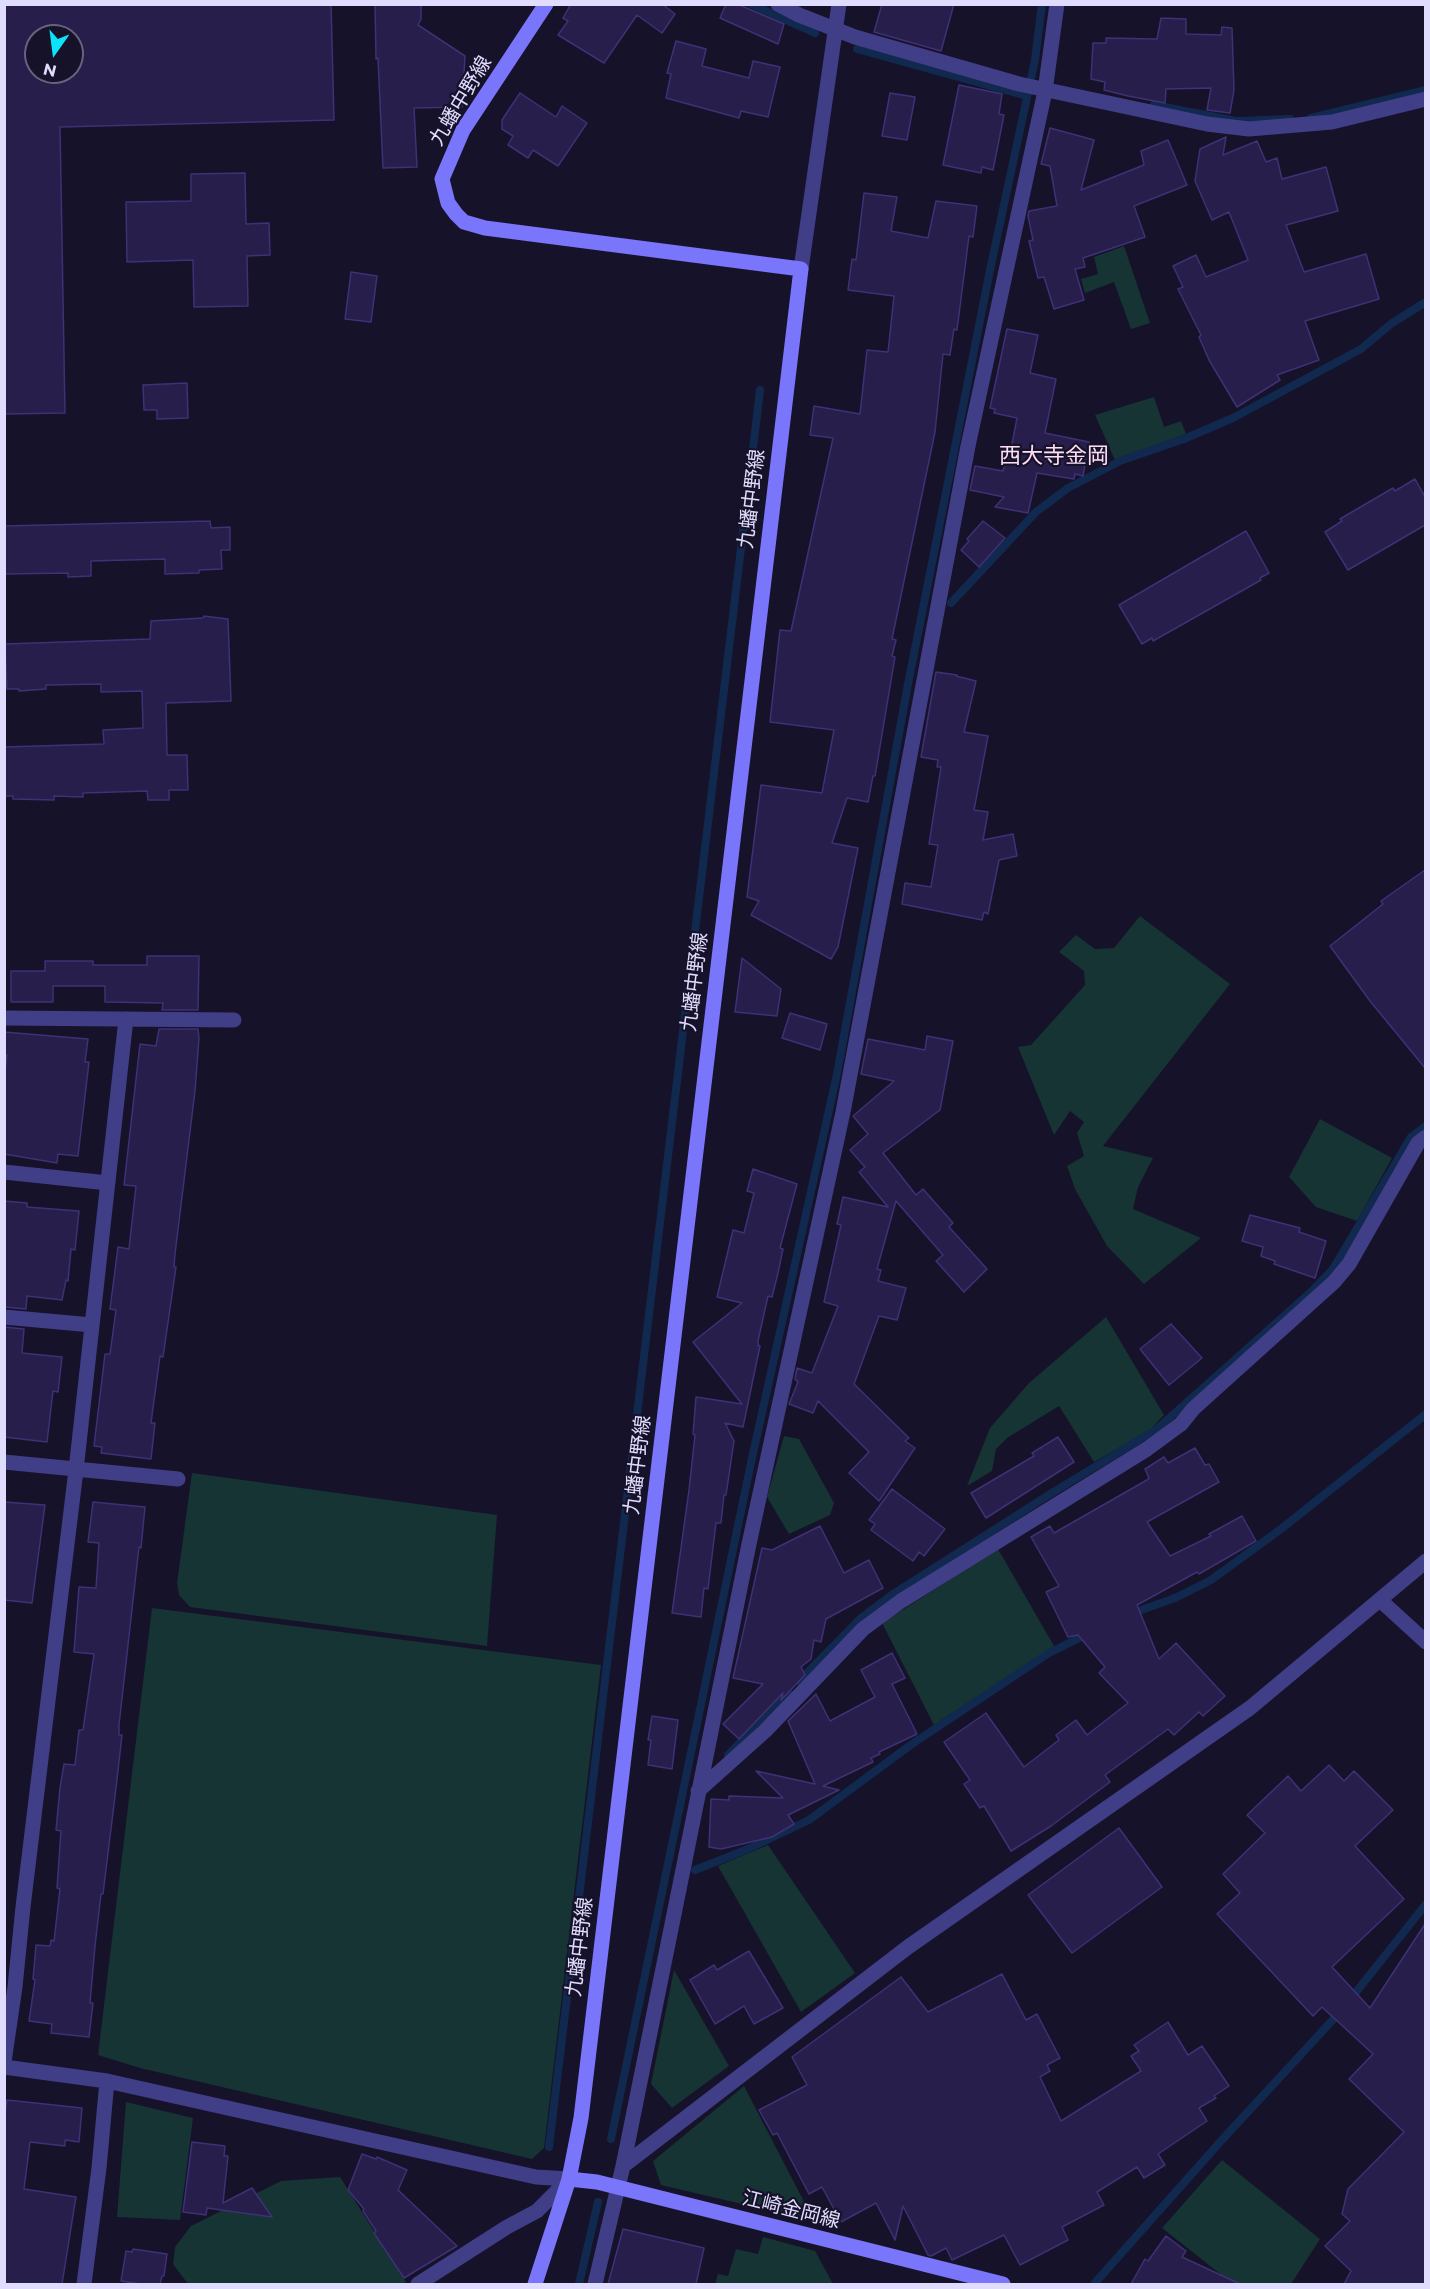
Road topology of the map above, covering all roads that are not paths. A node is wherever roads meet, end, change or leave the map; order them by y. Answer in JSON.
{"nodes":[{"id":1,"x":546,"y":4,"type":"edge"},
{"id":2,"x":778,"y":4,"type":"edge"},
{"id":3,"x":839,"y":4,"type":"edge"},
{"id":4,"x":1057,"y":4,"type":"edge"},
{"id":5,"x":836,"y":29,"type":"junction"},
{"id":6,"x":1041,"y":90,"type":"junction"},
{"id":7,"x":1425,"y":99,"type":"edge"},
{"id":8,"x":801,"y":269,"type":"junction"},
{"id":9,"x":4,"y":1018,"type":"edge"},
{"id":10,"x":126,"y":1019,"type":"junction"},
{"id":11,"x":234,"y":1020,"type":"dead end"},
{"id":12,"x":1425,"y":1137,"type":"edge"},
{"id":13,"x":4,"y":1172,"type":"edge"},
{"id":14,"x":108,"y":1183,"type":"junction"},
{"id":15,"x":4,"y":1317,"type":"edge"},
{"id":16,"x":92,"y":1325,"type":"junction"},
{"id":17,"x":4,"y":1462,"type":"edge"},
{"id":18,"x":76,"y":1470,"type":"junction"},
{"id":19,"x":178,"y":1479,"type":"dead end"},
{"id":20,"x":1425,"y":1561,"type":"edge"},
{"id":21,"x":1380,"y":1600,"type":"junction"},
{"id":22,"x":1425,"y":1642,"type":"edge"},
{"id":23,"x":698,"y":1791,"type":"junction"},
{"id":24,"x":10,"y":1986,"type":"edge"},
{"id":25,"x":4,"y":2062,"type":"edge"},
{"id":26,"x":4,"y":2067,"type":"edge"},
{"id":27,"x":107,"y":2080,"type":"junction"},
{"id":28,"x":623,"y":2166,"type":"junction"},
{"id":29,"x":569,"y":2179,"type":"junction"},
{"id":30,"x":617,"y":2187,"type":"junction"},
{"id":31,"x":84,"y":2284,"type":"edge"},
{"id":32,"x":418,"y":2284,"type":"edge"},
{"id":33,"x":535,"y":2284,"type":"edge"},
{"id":34,"x":595,"y":2284,"type":"edge"},
{"id":35,"x":1003,"y":2284,"type":"edge"}],
"edges":[{"from":1,"to":8,"type":"main road","name":"九蟠中野線"},
{"from":2,"to":5,"type":"street"},
{"from":3,"to":5,"type":"street"},
{"from":4,"to":6,"type":"street"},
{"from":5,"to":6,"type":"street"},
{"from":5,"to":8,"type":"street"},
{"from":6,"to":7,"type":"street"},
{"from":6,"to":23,"type":"street"},
{"from":8,"to":29,"type":"main road","name":"九蟠中野線"},
{"from":9,"to":10,"type":"street"},
{"from":10,"to":11,"type":"street"},
{"from":10,"to":14,"type":"street"},
{"from":12,"to":23,"type":"street"},
{"from":13,"to":14,"type":"street"},
{"from":14,"to":16,"type":"street"},
{"from":15,"to":16,"type":"street"},
{"from":16,"to":18,"type":"street"},
{"from":17,"to":18,"type":"street"},
{"from":18,"to":19,"type":"street"},
{"from":18,"to":24,"type":"street"},
{"from":20,"to":21,"type":"street"},
{"from":21,"to":22,"type":"street"},
{"from":21,"to":28,"type":"street"},
{"from":23,"to":28,"type":"street"},
{"from":24,"to":25,"type":"street"},
{"from":26,"to":27,"type":"street"},
{"from":27,"to":29,"type":"street"},
{"from":27,"to":31,"type":"street"},
{"from":28,"to":30,"type":"street"},
{"from":29,"to":30,"type":"main road","name":"江崎金岡線"},
{"from":29,"to":32,"type":"street"},
{"from":29,"to":33,"type":"main road","name":"九蟠中野線"},
{"from":30,"to":34,"type":"street"},
{"from":30,"to":35,"type":"main road","name":"江崎金岡線"}]}
